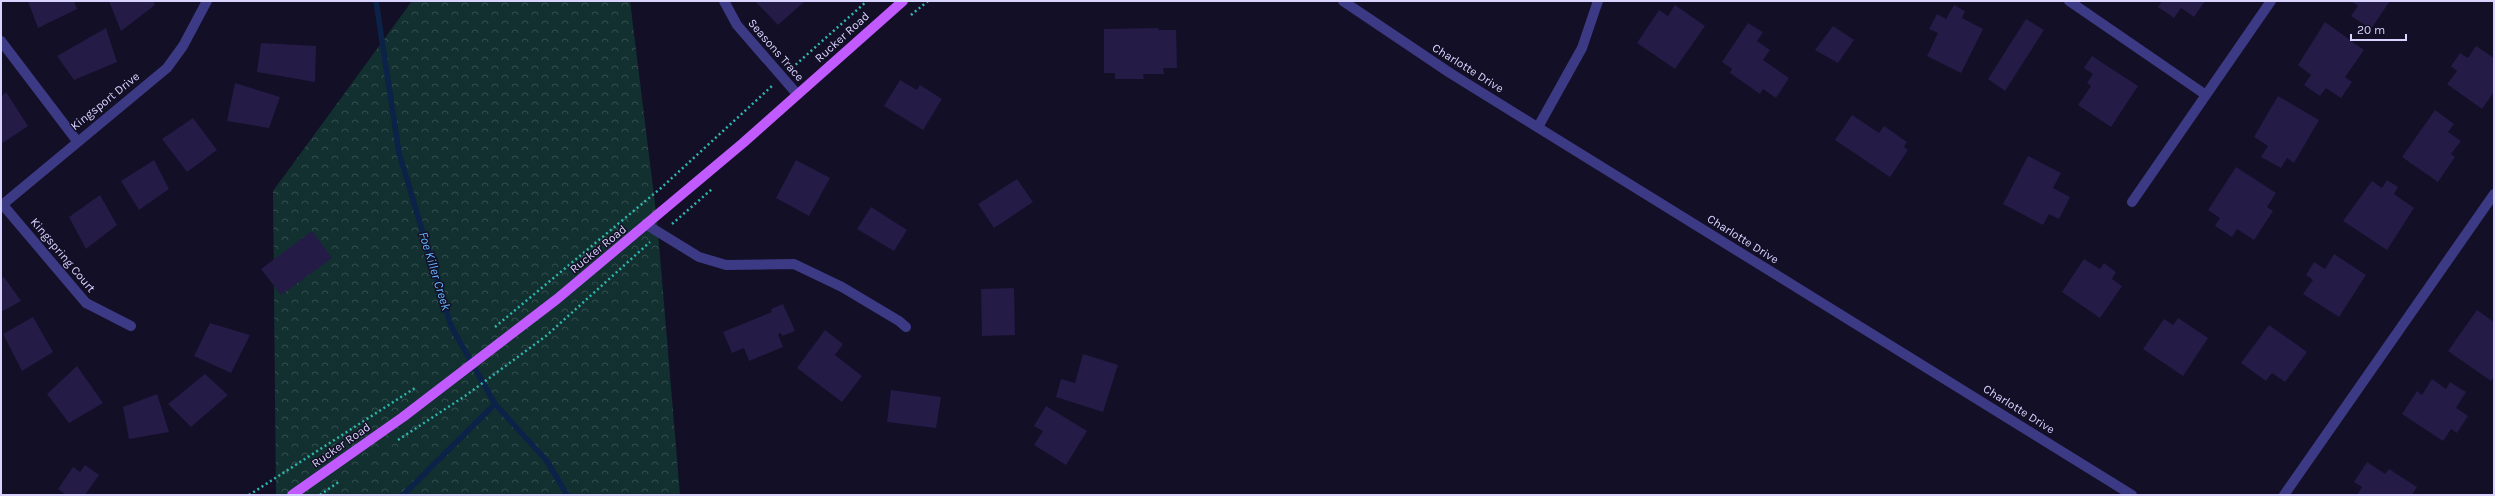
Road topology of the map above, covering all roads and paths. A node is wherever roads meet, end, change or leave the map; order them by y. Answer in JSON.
{"nodes":[{"id":1,"x":207,"y":1,"type":"edge"},
{"id":2,"x":724,"y":1,"type":"edge"},
{"id":3,"x":867,"y":1,"type":"edge"},
{"id":4,"x":903,"y":1,"type":"edge"},
{"id":5,"x":1343,"y":1,"type":"edge"},
{"id":6,"x":1598,"y":1,"type":"edge"},
{"id":7,"x":2069,"y":1,"type":"edge"},
{"id":8,"x":2271,"y":1,"type":"edge"},
{"id":9,"x":1,"y":41,"type":"edge"},
{"id":10,"x":782,"y":77,"type":"junction"},
{"id":11,"x":798,"y":94,"type":"junction"},
{"id":12,"x":2206,"y":95,"type":"junction"},
{"id":13,"x":1538,"y":127,"type":"junction"},
{"id":14,"x":77,"y":141,"type":"junction"},
{"id":15,"x":2494,"y":194,"type":"edge"},
{"id":16,"x":2132,"y":202,"type":"dead end"},
{"id":17,"x":2,"y":206,"type":"edge"},
{"id":18,"x":647,"y":225,"type":"junction"},
{"id":19,"x":131,"y":326,"type":"dead end"},
{"id":20,"x":906,"y":327,"type":"dead end"},
{"id":21,"x":489,"y":331,"type":"dead end"},
{"id":22,"x":513,"y":360,"type":"dead end"},
{"id":23,"x":417,"y":386,"type":"dead end"},
{"id":24,"x":395,"y":442,"type":"dead end"},
{"id":25,"x":345,"y":477,"type":"dead end"},
{"id":26,"x":249,"y":495,"type":"edge"},
{"id":27,"x":292,"y":495,"type":"edge"},
{"id":28,"x":320,"y":495,"type":"edge"},
{"id":29,"x":2132,"y":495,"type":"edge"},
{"id":30,"x":2284,"y":495,"type":"edge"}],
"edges":[{"from":1,"to":14,"type":"street","name":"Kingsport Drive"},
{"from":2,"to":10,"type":"street","name":"Seasons Trace"},
{"from":3,"to":10,"type":"path"},
{"from":4,"to":11,"type":"main road","name":"Rucker Road"},
{"from":5,"to":13,"type":"street","name":"Charlotte Drive"},
{"from":6,"to":13,"type":"street"},
{"from":7,"to":12,"type":"street"},
{"from":8,"to":12,"type":"street"},
{"from":9,"to":14,"type":"street"},
{"from":10,"to":11,"type":"street","name":"Seasons Trace"},
{"from":10,"to":21,"type":"path"},
{"from":11,"to":18,"type":"main road","name":"Rucker Road"},
{"from":12,"to":16,"type":"street"},
{"from":13,"to":29,"type":"street","name":"Charlotte Drive"},
{"from":14,"to":17,"type":"street","name":"Kingsport Drive"},
{"from":15,"to":30,"type":"street"},
{"from":17,"to":19,"type":"street","name":"Kingspring Court"},
{"from":18,"to":20,"type":"street"},
{"from":18,"to":27,"type":"main road","name":"Rucker Road"},
{"from":22,"to":24,"type":"path"},
{"from":23,"to":26,"type":"path"},
{"from":25,"to":28,"type":"path"}]}
